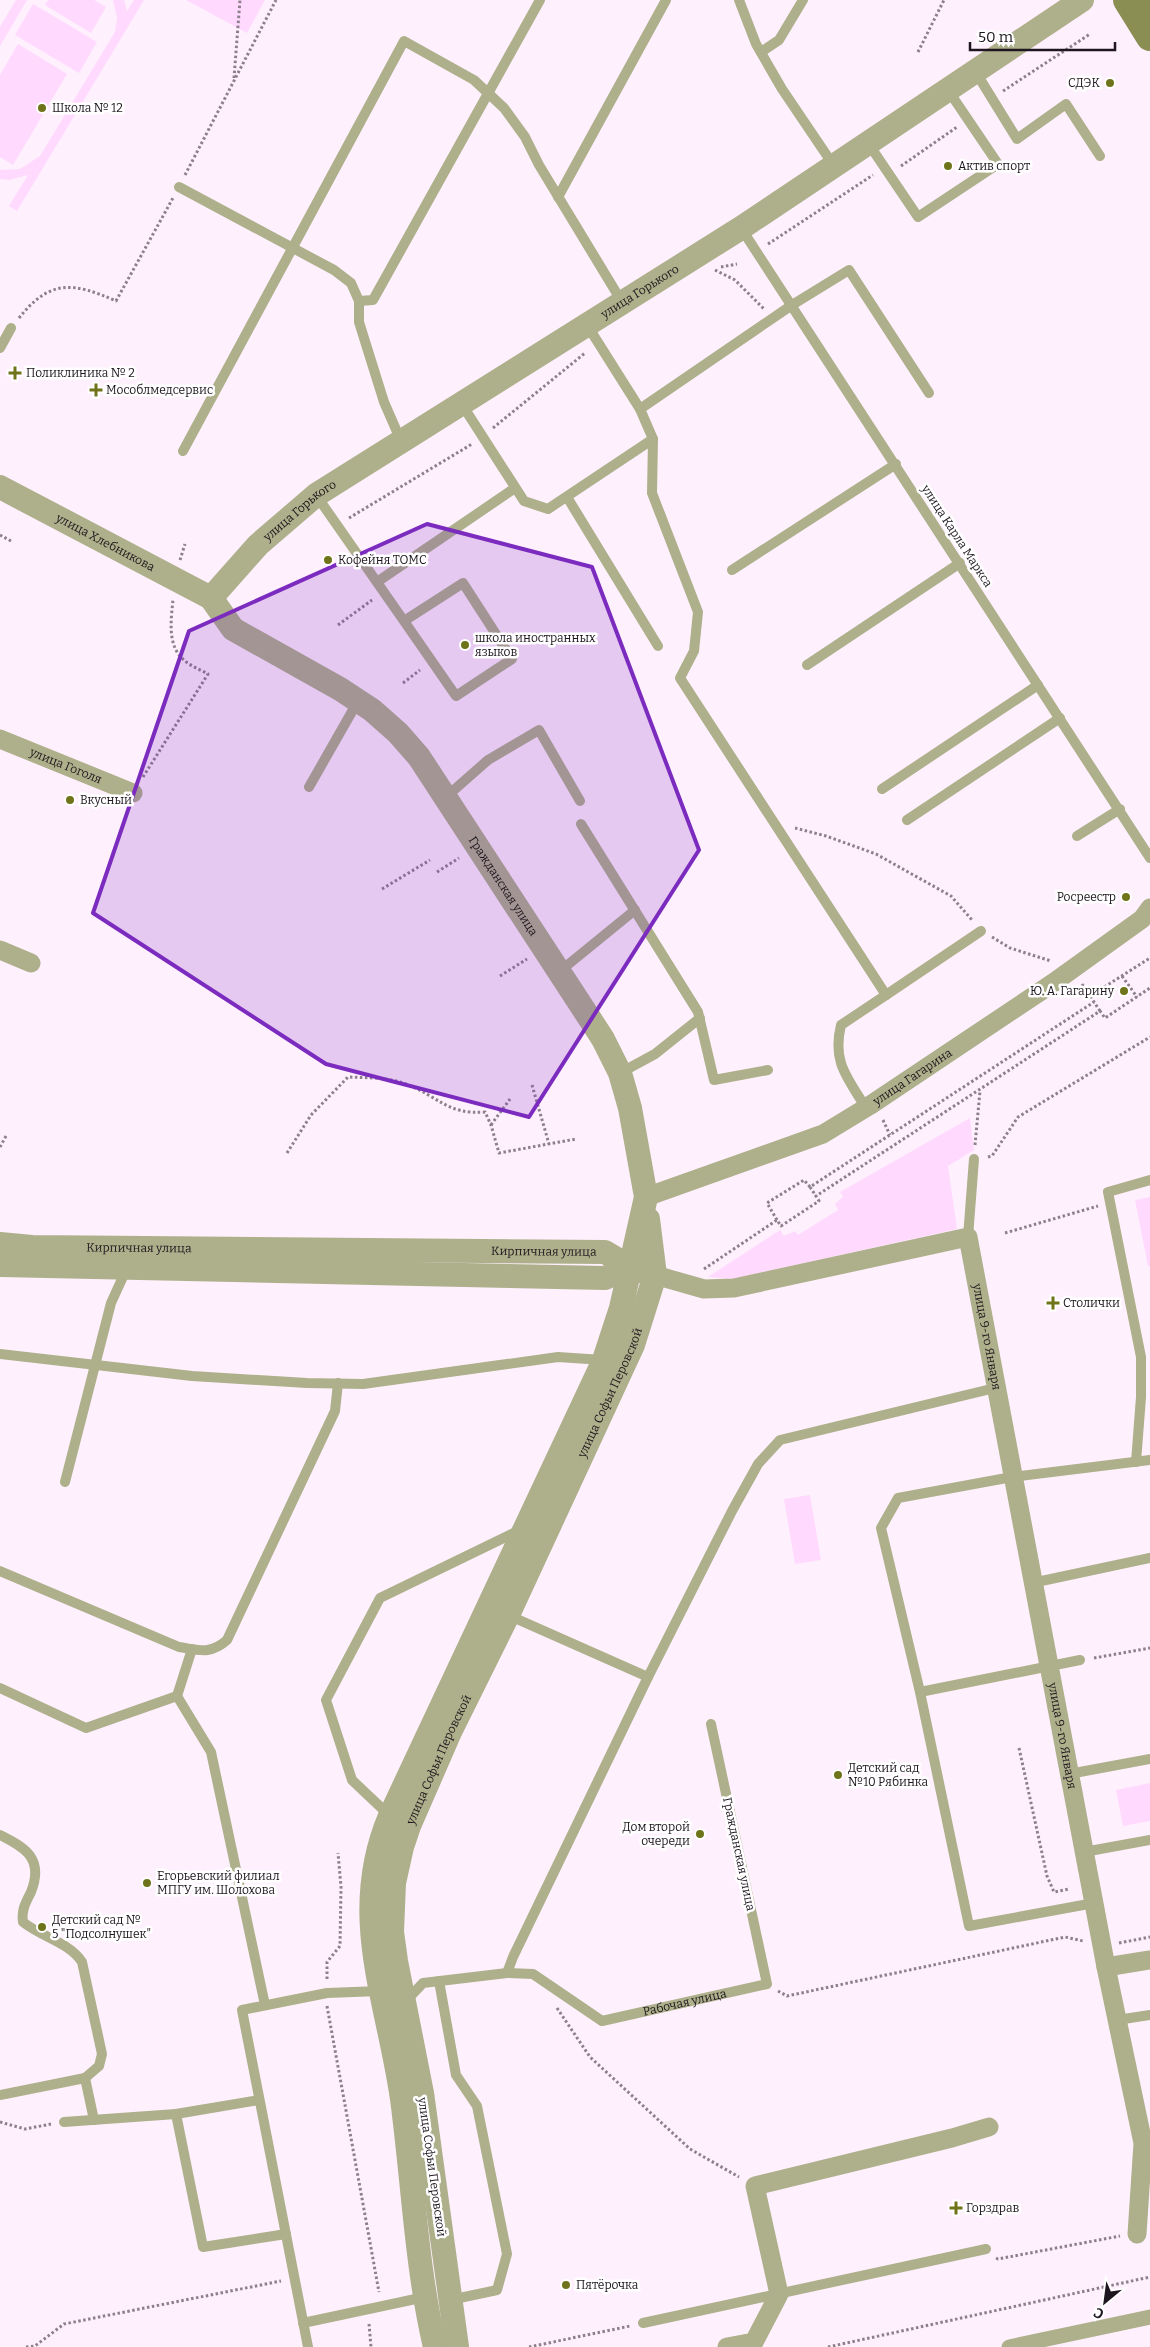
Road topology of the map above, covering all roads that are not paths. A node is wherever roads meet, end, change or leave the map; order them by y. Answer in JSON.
{"nodes":[{"id":1,"x":540,"y":0,"type":"edge"},
{"id":2,"x":666,"y":0,"type":"edge"},
{"id":3,"x":739,"y":0,"type":"edge"},
{"id":4,"x":803,"y":0,"type":"edge"},
{"id":5,"x":1082,"y":0,"type":"edge"},
{"id":6,"x":1127,"y":0,"type":"edge"},
{"id":7,"x":1150,"y":37,"type":"edge"},
{"id":8,"x":761,"y":52,"type":"junction"},
{"id":9,"x":976,"y":71,"type":"junction"},
{"id":10,"x":948,"y":90,"type":"junction"},
{"id":11,"x":489,"y":94,"type":"junction"},
{"id":12,"x":868,"y":143,"type":"junction"},
{"id":13,"x":1100,"y":156,"type":"dead end"},
{"id":14,"x":834,"y":166,"type":"junction"},
{"id":15,"x":179,"y":187,"type":"road end"},
{"id":16,"x":558,"y":197,"type":"junction"},
{"id":17,"x":741,"y":228,"type":"junction"},
{"id":18,"x":292,"y":248,"type":"junction"},
{"id":19,"x":359,"y":301,"type":"junction"},
{"id":20,"x":622,"y":302,"type":"junction"},
{"id":21,"x":792,"y":305,"type":"junction"},
{"id":22,"x":11,"y":328,"type":"road end"},
{"id":23,"x":593,"y":334,"type":"junction"},
{"id":24,"x":0,"y":348,"type":"edge"},
{"id":25,"x":929,"y":393,"type":"dead end"},
{"id":26,"x":461,"y":403,"type":"junction"},
{"id":27,"x":640,"y":408,"type":"junction"},
{"id":28,"x":653,"y":439,"type":"junction"},
{"id":29,"x":401,"y":441,"type":"junction"},
{"id":30,"x":182,"y":451,"type":"dead end"},
{"id":31,"x":896,"y":464,"type":"junction"},
{"id":32,"x":0,"y":487,"type":"edge"},
{"id":33,"x":515,"y":488,"type":"junction"},
{"id":34,"x":316,"y":495,"type":"junction"},
{"id":35,"x":566,"y":497,"type":"junction"},
{"id":36,"x":960,"y":563,"type":"junction"},
{"id":37,"x":732,"y":570,"type":"dead end"},
{"id":38,"x":377,"y":582,"type":"junction"},
{"id":39,"x":211,"y":598,"type":"junction"},
{"id":40,"x":404,"y":621,"type":"junction"},
{"id":41,"x":658,"y":646,"type":"dead end"},
{"id":42,"x":807,"y":665,"type":"dead end"},
{"id":43,"x":1038,"y":685,"type":"junction"},
{"id":44,"x":358,"y":700,"type":"junction"},
{"id":45,"x":1060,"y":718,"type":"junction"},
{"id":46,"x":0,"y":739,"type":"edge"},
{"id":47,"x":309,"y":787,"type":"dead end"},
{"id":48,"x":882,"y":789,"type":"dead end"},
{"id":49,"x":133,"y":793,"type":"road end"},
{"id":50,"x":446,"y":797,"type":"junction"},
{"id":51,"x":580,"y":801,"type":"dead end"},
{"id":52,"x":1120,"y":809,"type":"junction"},
{"id":53,"x":906,"y":820,"type":"dead end"},
{"id":54,"x":581,"y":824,"type":"dead end"},
{"id":55,"x":1077,"y":836,"type":"dead end"},
{"id":56,"x":1150,"y":858,"type":"edge"},
{"id":57,"x":1150,"y":908,"type":"edge"},
{"id":58,"x":635,"y":910,"type":"junction"},
{"id":59,"x":981,"y":931,"type":"road end"},
{"id":60,"x":0,"y":950,"type":"edge"},
{"id":61,"x":31,"y":963,"type":"dead end"},
{"id":62,"x":559,"y":972,"type":"junction"},
{"id":63,"x":886,"y":995,"type":"junction"},
{"id":64,"x":700,"y":1018,"type":"junction"},
{"id":65,"x":768,"y":1070,"type":"dead end"},
{"id":66,"x":620,"y":1073,"type":"junction"},
{"id":67,"x":866,"y":1108,"type":"junction"},
{"id":68,"x":974,"y":1159,"type":"road end"},
{"id":69,"x":1150,"y":1180,"type":"edge"},
{"id":70,"x":646,"y":1201,"type":"junction"},
{"id":71,"x":968,"y":1237,"type":"junction"},
{"id":72,"x":0,"y":1244,"type":"edge"},
{"id":73,"x":0,"y":1265,"type":"edge"},
{"id":74,"x":630,"y":1267,"type":"junction"},
{"id":75,"x":127,"y":1268,"type":"junction"},
{"id":76,"x":655,"y":1275,"type":"junction"},
{"id":77,"x":0,"y":1354,"type":"edge"},
{"id":78,"x":604,"y":1360,"type":"junction"},
{"id":79,"x":95,"y":1363,"type":"junction"},
{"id":80,"x":338,"y":1383,"type":"junction"},
{"id":81,"x":995,"y":1388,"type":"junction"},
{"id":82,"x":1150,"y":1460,"type":"edge"},
{"id":83,"x":1136,"y":1462,"type":"junction"},
{"id":84,"x":1012,"y":1477,"type":"junction"},
{"id":85,"x":65,"y":1482,"type":"dead end"},
{"id":86,"x":525,"y":1528,"type":"junction"},
{"id":87,"x":1150,"y":1558,"type":"edge"},
{"id":88,"x":0,"y":1571,"type":"edge"},
{"id":89,"x":1032,"y":1583,"type":"junction"},
{"id":90,"x":508,"y":1615,"type":"junction"},
{"id":91,"x":192,"y":1649,"type":"junction"},
{"id":92,"x":1080,"y":1660,"type":"road end"},
{"id":93,"x":1049,"y":1666,"type":"junction"},
{"id":94,"x":648,"y":1677,"type":"junction"},
{"id":95,"x":0,"y":1688,"type":"edge"},
{"id":96,"x":920,"y":1692,"type":"junction"},
{"id":97,"x":177,"y":1696,"type":"junction"},
{"id":98,"x":711,"y":1724,"type":"dead end"},
{"id":99,"x":1150,"y":1759,"type":"edge"},
{"id":100,"x":1069,"y":1774,"type":"junction"},
{"id":101,"x":390,"y":1816,"type":"junction"},
{"id":102,"x":0,"y":1835,"type":"edge"},
{"id":103,"x":1150,"y":1840,"type":"edge"},
{"id":104,"x":1084,"y":1852,"type":"junction"},
{"id":105,"x":1094,"y":1902,"type":"junction"},
{"id":106,"x":1150,"y":1960,"type":"edge"},
{"id":107,"x":1106,"y":1967,"type":"junction"},
{"id":108,"x":507,"y":1973,"type":"junction"},
{"id":109,"x":439,"y":1981,"type":"junction"},
{"id":110,"x":767,"y":1984,"type":"joint"},
{"id":111,"x":392,"y":1996,"type":"junction"},
{"id":112,"x":265,"y":2005,"type":"junction"},
{"id":113,"x":1150,"y":2015,"type":"edge"},
{"id":114,"x":1117,"y":2020,"type":"junction"},
{"id":115,"x":85,"y":2078,"type":"junction"},
{"id":116,"x":0,"y":2095,"type":"edge"},
{"id":117,"x":258,"y":2100,"type":"junction"},
{"id":118,"x":176,"y":2114,"type":"junction"},
{"id":119,"x":94,"y":2120,"type":"junction"},
{"id":120,"x":64,"y":2122,"type":"road end"},
{"id":121,"x":989,"y":2127,"type":"dead end"},
{"id":122,"x":286,"y":2234,"type":"junction"},
{"id":123,"x":1136,"y":2234,"type":"road end"},
{"id":124,"x":986,"y":2249,"type":"road end"},
{"id":125,"x":779,"y":2294,"type":"junction"},
{"id":126,"x":425,"y":2297,"type":"junction"},
{"id":127,"x":450,"y":2300,"type":"junction"},
{"id":128,"x":1150,"y":2317,"type":"edge"},
{"id":129,"x":303,"y":2323,"type":"junction"},
{"id":130,"x":643,"y":2323,"type":"road end"},
{"id":131,"x":308,"y":2347,"type":"edge"},
{"id":132,"x":436,"y":2347,"type":"edge"},
{"id":133,"x":456,"y":2347,"type":"edge"},
{"id":134,"x":727,"y":2347,"type":"edge"},
{"id":135,"x":1009,"y":2347,"type":"edge"}],
"edges":[{"from":1,"to":11,"type":"lane"},
{"from":2,"to":16,"type":"lane"},
{"from":3,"to":8,"type":"lane"},
{"from":4,"to":8,"type":"lane"},
{"from":5,"to":9,"type":"street","name":"улица Горького"},
{"from":6,"to":7,"type":"main road"},
{"from":8,"to":14,"type":"lane"},
{"from":9,"to":10,"type":"street","name":"улица Горького"},
{"from":9,"to":13,"type":"lane"},
{"from":10,"to":12,"type":"street","name":"улица Горького"},
{"from":10,"to":12,"type":"lane"},
{"from":11,"to":16,"type":"lane"},
{"from":11,"to":18,"type":"lane"},
{"from":11,"to":19,"type":"lane"},
{"from":12,"to":14,"type":"street","name":"улица Горького"},
{"from":14,"to":17,"type":"street","name":"улица Горького"},
{"from":15,"to":18,"type":"lane"},
{"from":16,"to":20,"type":"lane"},
{"from":17,"to":20,"type":"street","name":"улица Горького"},
{"from":17,"to":21,"type":"lane","name":"улица Карла Маркса"},
{"from":18,"to":19,"type":"lane"},
{"from":18,"to":30,"type":"lane"},
{"from":19,"to":29,"type":"lane"},
{"from":20,"to":23,"type":"street","name":"улица Горького"},
{"from":21,"to":25,"type":"lane"},
{"from":21,"to":27,"type":"lane"},
{"from":21,"to":31,"type":"lane","name":"улица Карла Маркса"},
{"from":22,"to":24,"type":"lane"},
{"from":23,"to":26,"type":"street","name":"улица Горького"},
{"from":23,"to":27,"type":"lane"},
{"from":26,"to":29,"type":"street","name":"улица Горького"},
{"from":26,"to":33,"type":"lane"},
{"from":27,"to":28,"type":"lane"},
{"from":28,"to":35,"type":"lane"},
{"from":28,"to":63,"type":"lane"},
{"from":29,"to":34,"type":"street","name":"улица Горького"},
{"from":31,"to":36,"type":"lane","name":"улица Карла Маркса"},
{"from":31,"to":37,"type":"lane"},
{"from":32,"to":39,"type":"street","name":"улица Хлебникова"},
{"from":33,"to":35,"type":"lane"},
{"from":33,"to":38,"type":"lane"},
{"from":34,"to":38,"type":"lane"},
{"from":34,"to":39,"type":"street","name":"улица Горького"},
{"from":35,"to":41,"type":"lane"},
{"from":36,"to":42,"type":"lane"},
{"from":36,"to":43,"type":"lane","name":"улица Карла Маркса"},
{"from":38,"to":40,"type":"lane"},
{"from":39,"to":44,"type":"street","name":"Гражданская улица"},
{"from":40,"to":40,"type":"lane"},
{"from":43,"to":45,"type":"lane","name":"улица Карла Маркса"},
{"from":43,"to":48,"type":"lane"},
{"from":44,"to":47,"type":"lane"},
{"from":44,"to":50,"type":"street","name":"Гражданская улица"},
{"from":45,"to":52,"type":"lane","name":"улица Карла Маркса"},
{"from":45,"to":53,"type":"lane"},
{"from":46,"to":49,"type":"street","name":"улица Гоголя"},
{"from":50,"to":51,"type":"lane"},
{"from":50,"to":62,"type":"street","name":"Гражданская улица"},
{"from":52,"to":55,"type":"lane"},
{"from":52,"to":56,"type":"lane","name":"улица Карла Маркса"},
{"from":54,"to":58,"type":"lane"},
{"from":57,"to":67,"type":"street","name":"улица Гагарина"},
{"from":58,"to":62,"type":"lane"},
{"from":58,"to":64,"type":"lane"},
{"from":59,"to":63,"type":"lane"},
{"from":60,"to":61,"type":"street"},
{"from":62,"to":66,"type":"street","name":"Гражданская улица"},
{"from":63,"to":67,"type":"lane"},
{"from":64,"to":65,"type":"lane"},
{"from":64,"to":66,"type":"lane"},
{"from":66,"to":70,"type":"street","name":"Гражданская улица"},
{"from":67,"to":70,"type":"street","name":"улица Гагарина"},
{"from":68,"to":71,"type":"lane"},
{"from":69,"to":83,"type":"lane"},
{"from":70,"to":74,"type":"street","name":"Гражданская улица"},
{"from":70,"to":76,"type":"street","name":"улица Софьи Перовской"},
{"from":71,"to":76,"type":"street"},
{"from":71,"to":81,"type":"street","name":"улица 9-го Января"},
{"from":72,"to":74,"type":"street","name":"Кирпичная улица"},
{"from":73,"to":75,"type":"street","name":"Кирпичная улица"},
{"from":74,"to":75,"type":"street","name":"Кирпичная улица"},
{"from":74,"to":76,"type":"street"},
{"from":74,"to":78,"type":"street","name":"улица Софьи Перовской"},
{"from":75,"to":79,"type":"lane"},
{"from":76,"to":90,"type":"street","name":"улица Софьи Перовской"},
{"from":77,"to":79,"type":"lane"},
{"from":78,"to":80,"type":"lane"},
{"from":78,"to":86,"type":"street","name":"улица Софьи Перовской"},
{"from":79,"to":80,"type":"lane"},
{"from":79,"to":85,"type":"lane"},
{"from":80,"to":91,"type":"lane"},
{"from":81,"to":84,"type":"street","name":"улица 9-го Января"},
{"from":81,"to":94,"type":"lane"},
{"from":82,"to":83,"type":"lane"},
{"from":83,"to":84,"type":"lane"},
{"from":84,"to":89,"type":"street","name":"улица 9-го Января"},
{"from":84,"to":96,"type":"lane"},
{"from":86,"to":101,"type":"street","name":"улица Софьи Перовской"},
{"from":86,"to":101,"type":"lane"},
{"from":87,"to":89,"type":"lane"},
{"from":88,"to":91,"type":"lane"},
{"from":89,"to":93,"type":"street","name":"улица 9-го Января"},
{"from":90,"to":94,"type":"lane"},
{"from":90,"to":111,"type":"street","name":"улица Софьи Перовской"},
{"from":91,"to":97,"type":"lane"},
{"from":92,"to":93,"type":"lane"},
{"from":93,"to":96,"type":"lane"},
{"from":93,"to":100,"type":"street","name":"улица 9-го Января"},
{"from":94,"to":108,"type":"lane"},
{"from":95,"to":97,"type":"lane"},
{"from":96,"to":105,"type":"lane"},
{"from":97,"to":112,"type":"lane"},
{"from":98,"to":110,"type":"lane","name":"Гражданская улица"},
{"from":99,"to":100,"type":"lane"},
{"from":100,"to":104,"type":"street","name":"улица 9-го Января"},
{"from":101,"to":111,"type":"street","name":"улица Софьи Перовской"},
{"from":102,"to":115,"type":"lane"},
{"from":103,"to":104,"type":"lane"},
{"from":104,"to":105,"type":"street","name":"улица 9-го Января"},
{"from":105,"to":107,"type":"street","name":"улица 9-го Января"},
{"from":106,"to":107,"type":"street"},
{"from":107,"to":114,"type":"street","name":"улица 9-го Января"},
{"from":108,"to":109,"type":"lane"},
{"from":108,"to":110,"type":"lane","name":"Рабочая улица"},
{"from":109,"to":111,"type":"lane"},
{"from":109,"to":127,"type":"lane"},
{"from":111,"to":112,"type":"lane"},
{"from":111,"to":126,"type":"street","name":"улица Софьи Перовской"},
{"from":111,"to":127,"type":"street","name":"улица Софьи Перовской"},
{"from":112,"to":117,"type":"lane"},
{"from":113,"to":114,"type":"lane"},
{"from":114,"to":123,"type":"street","name":"улица 9-го Января"},
{"from":115,"to":116,"type":"lane"},
{"from":115,"to":119,"type":"lane"},
{"from":117,"to":118,"type":"lane"},
{"from":117,"to":122,"type":"lane"},
{"from":118,"to":119,"type":"lane"},
{"from":118,"to":122,"type":"lane"},
{"from":119,"to":120,"type":"lane"},
{"from":121,"to":125,"type":"street"},
{"from":122,"to":129,"type":"lane"},
{"from":124,"to":125,"type":"lane"},
{"from":125,"to":130,"type":"lane"},
{"from":125,"to":134,"type":"street"},
{"from":126,"to":129,"type":"lane"},
{"from":126,"to":132,"type":"street","name":"улица Софьи Перовской"},
{"from":127,"to":133,"type":"street","name":"улица Софьи Перовской"},
{"from":128,"to":135,"type":"street"},
{"from":129,"to":131,"type":"lane"}]}
